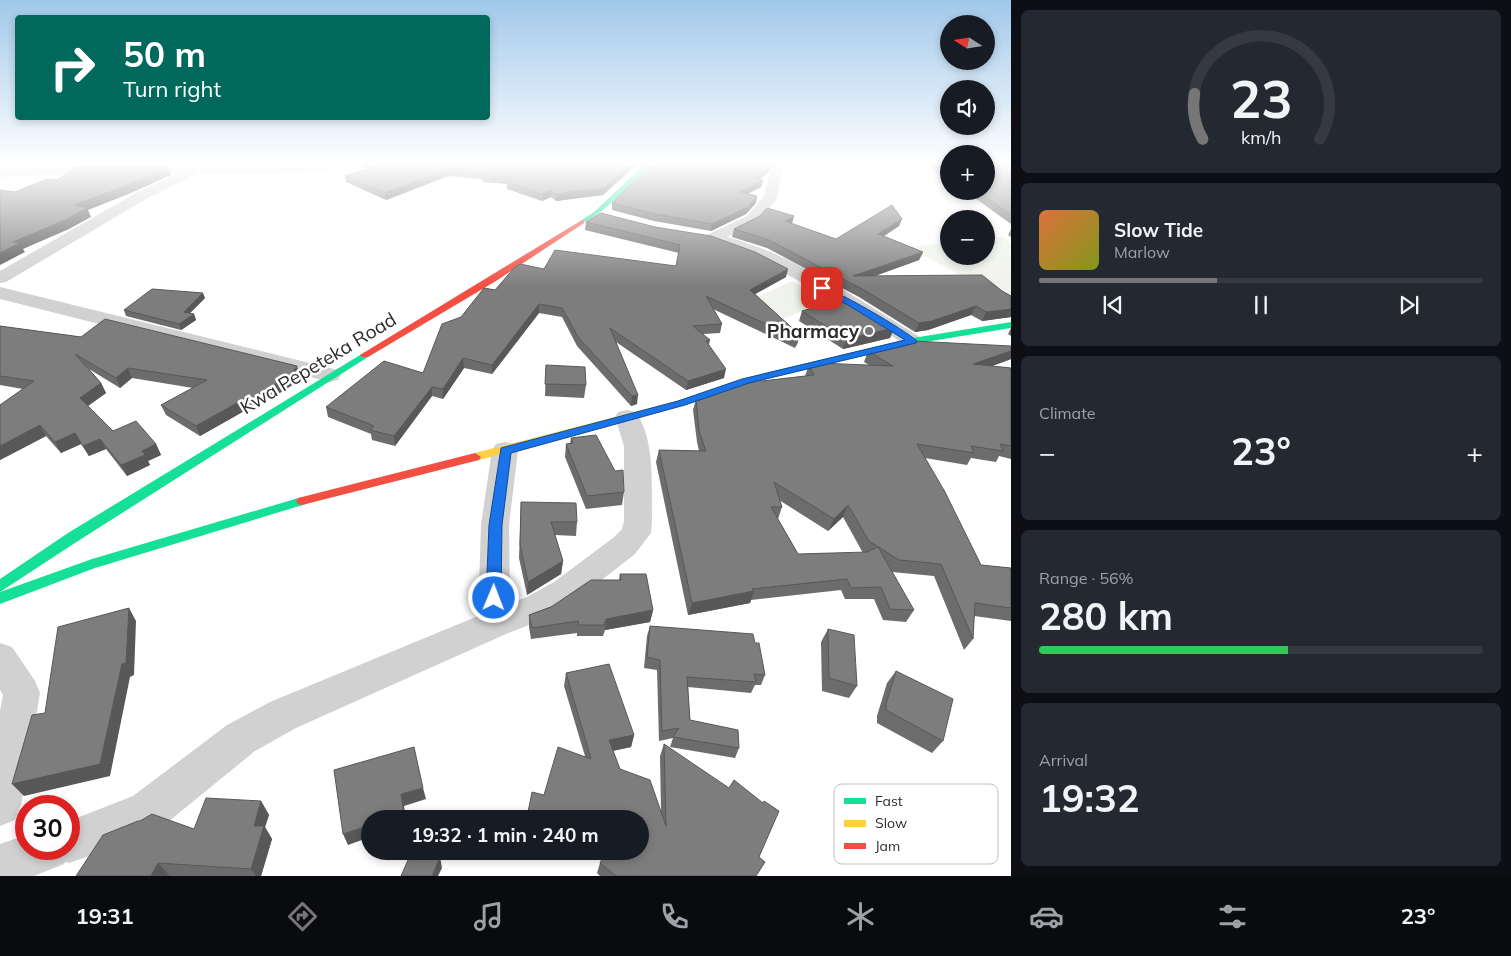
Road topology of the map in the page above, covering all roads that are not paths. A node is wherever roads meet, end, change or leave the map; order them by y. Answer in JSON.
{"nodes":[{"id":1,"x":127,"y":205,"type":"edge"},
{"id":2,"x":603,"y":205,"type":"edge"},
{"id":3,"x":764,"y":205,"type":"edge"},
{"id":4,"x":596,"y":212,"type":"junction"},
{"id":5,"x":614,"y":217,"type":"edge"},
{"id":6,"x":0,"y":278,"type":"edge"},
{"id":7,"x":0,"y":293,"type":"edge"},
{"id":8,"x":1011,"y":325,"type":"edge"},
{"id":9,"x":913,"y":341,"type":"junction"},
{"id":10,"x":330,"y":375,"type":"junction"},
{"id":11,"x":628,"y":417,"type":"junction"},
{"id":12,"x":505,"y":450,"type":"junction"},
{"id":13,"x":0,"y":586,"type":"edge"},
{"id":14,"x":0,"y":598,"type":"edge"},
{"id":15,"x":494,"y":624,"type":"junction"},
{"id":16,"x":0,"y":658,"type":"edge"},
{"id":17,"x":0,"y":804,"type":"edge"},
{"id":18,"x":80,"y":838,"type":"edge"},
{"id":19,"x":17,"y":860,"type":"edge"},
{"id":20,"x":0,"y":866,"type":"edge"}],
"edges":[{"from":1,"to":6,"type":"street"},
{"from":2,"to":4,"type":"street","name":"Kwa Pepeteka Road"},
{"from":3,"to":9,"type":"street"},
{"from":4,"to":5,"type":"street"},
{"from":4,"to":10,"type":"street","name":"Kwa Pepeteka Road"},
{"from":7,"to":10,"type":"street"},
{"from":8,"to":9,"type":"street"},
{"from":9,"to":11,"type":"street"},
{"from":10,"to":13,"type":"street","name":"Kwa Pepeteka Road"},
{"from":11,"to":12,"type":"street"},
{"from":11,"to":15,"type":"street"},
{"from":12,"to":14,"type":"street"},
{"from":12,"to":15,"type":"street"},
{"from":15,"to":18,"type":"street"},
{"from":16,"to":17,"type":"street"},
{"from":19,"to":20,"type":"street"}]}
